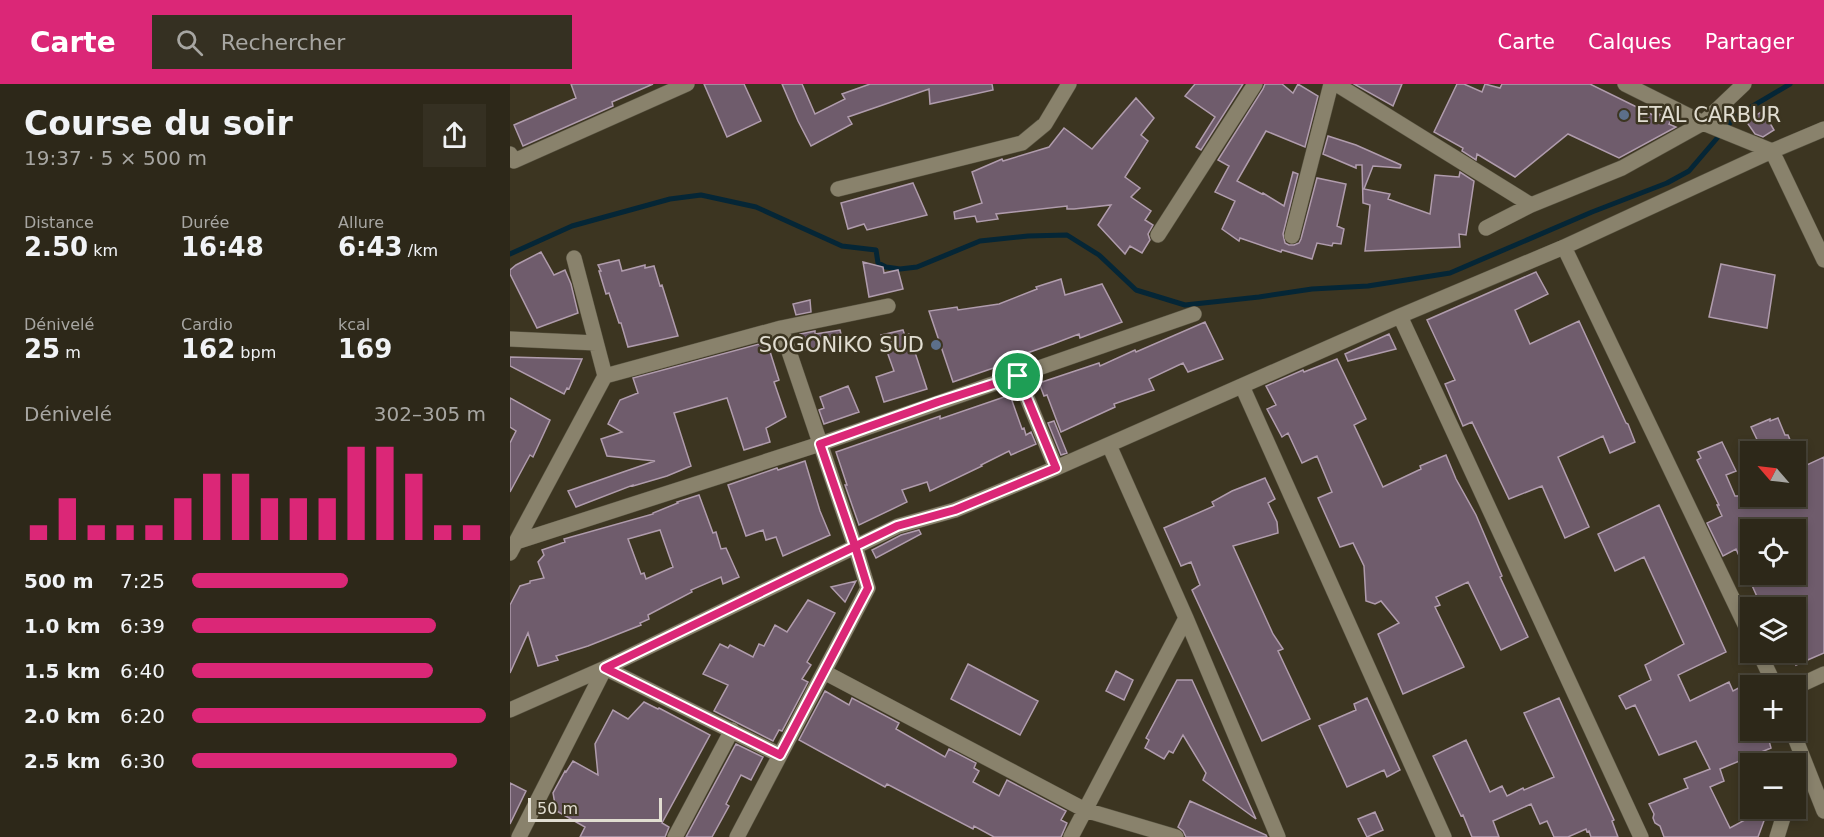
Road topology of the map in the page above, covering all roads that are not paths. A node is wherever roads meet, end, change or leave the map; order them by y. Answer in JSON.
{"nodes":[{"id":1,"x":687,"y":84,"type":"edge"},
{"id":2,"x":1070,"y":84,"type":"edge"},
{"id":3,"x":1255,"y":84,"type":"edge"},
{"id":4,"x":1330,"y":84,"type":"edge"},
{"id":5,"x":1336,"y":84,"type":"edge"},
{"id":6,"x":1625,"y":84,"type":"edge"},
{"id":7,"x":1744,"y":84,"type":"edge"},
{"id":8,"x":1703,"y":123,"type":"junction"},
{"id":9,"x":1824,"y":129,"type":"edge"},
{"id":10,"x":1766,"y":149,"type":"junction"},
{"id":11,"x":510,"y":154,"type":"edge"},
{"id":12,"x":838,"y":189,"type":"dead end"},
{"id":13,"x":1531,"y":206,"type":"junction"},
{"id":14,"x":1486,"y":228,"type":"dead end"},
{"id":15,"x":1158,"y":235,"type":"dead end"},
{"id":16,"x":1292,"y":236,"type":"dead end"},
{"id":17,"x":1564,"y":247,"type":"junction"},
{"id":18,"x":574,"y":258,"type":"dead end"},
{"id":19,"x":1824,"y":260,"type":"edge"},
{"id":20,"x":888,"y":306,"type":"dead end"},
{"id":21,"x":1194,"y":314,"type":"dead end"},
{"id":22,"x":1400,"y":316,"type":"junction"},
{"id":23,"x":781,"y":328,"type":"junction"},
{"id":24,"x":510,"y":339,"type":"edge"},
{"id":25,"x":596,"y":343,"type":"junction"},
{"id":26,"x":605,"y":376,"type":"junction"},
{"id":27,"x":1018,"y":376,"type":"junction"},
{"id":28,"x":1242,"y":386,"type":"junction"},
{"id":29,"x":820,"y":444,"type":"junction"},
{"id":30,"x":1109,"y":445,"type":"junction"},
{"id":31,"x":1056,"y":468,"type":"junction"},
{"id":32,"x":855,"y":546,"type":"junction"},
{"id":33,"x":513,"y":547,"type":"edge"},
{"id":34,"x":1740,"y":614,"type":"edge"},
{"id":35,"x":1186,"y":618,"type":"junction"},
{"id":36,"x":605,"y":668,"type":"junction"},
{"id":37,"x":824,"y":672,"type":"junction"},
{"id":38,"x":1824,"y":674,"type":"edge"},
{"id":39,"x":1806,"y":682,"type":"edge"},
{"id":40,"x":510,"y":710,"type":"edge"},
{"id":41,"x":732,"y":730,"type":"junction"},
{"id":42,"x":780,"y":755,"type":"junction"},
{"id":43,"x":1806,"y":768,"type":"edge"},
{"id":44,"x":1085,"y":810,"type":"junction"},
{"id":45,"x":1824,"y":811,"type":"edge"},
{"id":46,"x":1783,"y":819,"type":"edge"},
{"id":47,"x":519,"y":834,"type":"edge"},
{"id":48,"x":675,"y":837,"type":"edge"},
{"id":49,"x":737,"y":837,"type":"edge"},
{"id":50,"x":1071,"y":837,"type":"edge"},
{"id":51,"x":1176,"y":837,"type":"edge"},
{"id":52,"x":1278,"y":837,"type":"edge"},
{"id":53,"x":1444,"y":837,"type":"edge"},
{"id":54,"x":1641,"y":837,"type":"edge"},
{"id":55,"x":1777,"y":837,"type":"edge"}],
"edges":[{"from":1,"to":11,"type":"street"},
{"from":2,"to":12,"type":"street"},
{"from":3,"to":15,"type":"street"},
{"from":4,"to":16,"type":"street"},
{"from":5,"to":13,"type":"street"},
{"from":6,"to":8,"type":"street"},
{"from":7,"to":8,"type":"street"},
{"from":8,"to":10,"type":"street"},
{"from":8,"to":13,"type":"street"},
{"from":9,"to":10,"type":"street"},
{"from":10,"to":17,"type":"street"},
{"from":10,"to":19,"type":"street"},
{"from":13,"to":14,"type":"street"},
{"from":17,"to":22,"type":"street"},
{"from":17,"to":34,"type":"street"},
{"from":18,"to":25,"type":"street"},
{"from":20,"to":23,"type":"street"},
{"from":21,"to":27,"type":"street"},
{"from":22,"to":28,"type":"street"},
{"from":22,"to":54,"type":"street"},
{"from":23,"to":26,"type":"street"},
{"from":23,"to":29,"type":"street"},
{"from":24,"to":25,"type":"street"},
{"from":25,"to":26,"type":"street"},
{"from":26,"to":33,"type":"street"},
{"from":27,"to":29,"type":"street"},
{"from":27,"to":31,"type":"street"},
{"from":28,"to":30,"type":"street"},
{"from":28,"to":53,"type":"street"},
{"from":29,"to":32,"type":"street"},
{"from":29,"to":33,"type":"street"},
{"from":30,"to":31,"type":"street"},
{"from":30,"to":35,"type":"street"},
{"from":31,"to":32,"type":"street"},
{"from":32,"to":36,"type":"street"},
{"from":32,"to":37,"type":"street"},
{"from":35,"to":44,"type":"street"},
{"from":35,"to":52,"type":"street"},
{"from":36,"to":40,"type":"street"},
{"from":36,"to":41,"type":"street"},
{"from":36,"to":47,"type":"street"},
{"from":37,"to":42,"type":"street"},
{"from":37,"to":44,"type":"street"},
{"from":38,"to":39,"type":"street"},
{"from":41,"to":42,"type":"street"},
{"from":41,"to":48,"type":"street"},
{"from":42,"to":49,"type":"street"},
{"from":43,"to":45,"type":"street"},
{"from":44,"to":50,"type":"street"},
{"from":44,"to":51,"type":"street"},
{"from":46,"to":55,"type":"street"}]}
